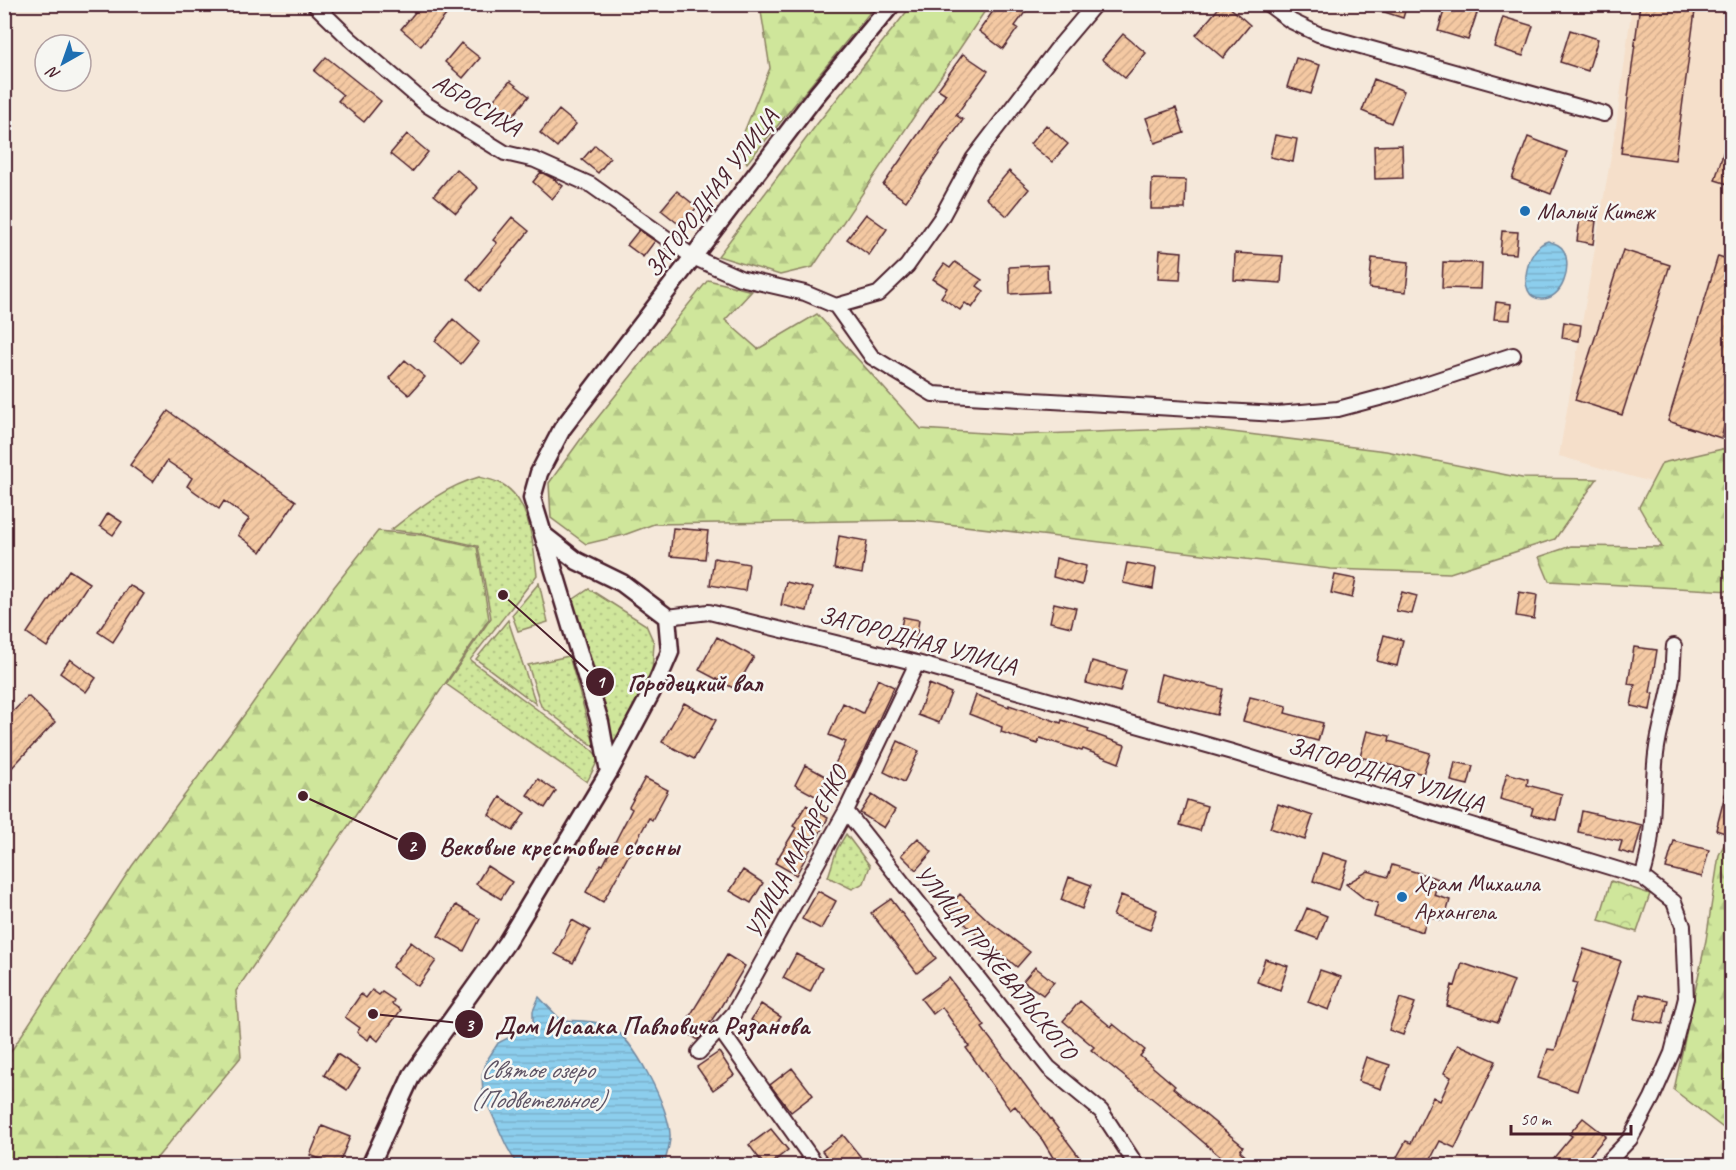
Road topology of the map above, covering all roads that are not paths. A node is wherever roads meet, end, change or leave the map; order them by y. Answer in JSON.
{"nodes":[{"id":1,"x":314,"y":4,"type":"edge"},
{"id":2,"x":892,"y":4,"type":"edge"},
{"id":3,"x":1095,"y":4,"type":"edge"},
{"id":4,"x":1268,"y":4,"type":"edge"},
{"id":5,"x":1604,"y":114,"type":"dead end"},
{"id":6,"x":693,"y":257,"type":"junction"},
{"id":7,"x":836,"y":306,"type":"junction"},
{"id":8,"x":1513,"y":355,"type":"dead end"},
{"id":9,"x":544,"y":536,"type":"junction"},
{"id":10,"x":667,"y":617,"type":"junction"},
{"id":11,"x":1674,"y":646,"type":"dead end"},
{"id":12,"x":917,"y":663,"type":"junction"},
{"id":13,"x":609,"y":772,"type":"junction"},
{"id":14,"x":846,"y":811,"type":"junction"},
{"id":15,"x":1642,"y":877,"type":"junction"},
{"id":16,"x":719,"y":1029,"type":"junction"},
{"id":17,"x":699,"y":1052,"type":"dead end"},
{"id":18,"x":370,"y":1166,"type":"edge"},
{"id":19,"x":817,"y":1166,"type":"edge"},
{"id":20,"x":1137,"y":1166,"type":"edge"},
{"id":21,"x":1605,"y":1166,"type":"edge"}],
"edges":[{"from":1,"to":6,"type":"street","name":"АБРОСИХА"},
{"from":2,"to":6,"type":"street","name":"ЗАГОРОДНАЯ УЛИЦА"},
{"from":3,"to":7,"type":"street"},
{"from":4,"to":5,"type":"street"},
{"from":6,"to":7,"type":"street","name":"АБРОСИХА"},
{"from":6,"to":9,"type":"street","name":"ЗАГОРОДНАЯ УЛИЦА"},
{"from":7,"to":8,"type":"street"},
{"from":9,"to":10,"type":"street"},
{"from":9,"to":13,"type":"street","name":"ЗАГОРОДНАЯ УЛИЦА"},
{"from":10,"to":12,"type":"street","name":"ЗАГОРОДНАЯ УЛИЦА"},
{"from":10,"to":13,"type":"street"},
{"from":11,"to":15,"type":"street"},
{"from":12,"to":14,"type":"street","name":"УЛИЦА МАКАРЕНКО"},
{"from":12,"to":15,"type":"street","name":"ЗАГОРОДНАЯ УЛИЦА"},
{"from":13,"to":18,"type":"street"},
{"from":14,"to":16,"type":"street","name":"УЛИЦА МАКАРЕНКО"},
{"from":14,"to":20,"type":"street","name":"УЛИЦА ПРЖЕВАЛЬСКОГО"},
{"from":15,"to":21,"type":"street","name":"ЗАГОРОДНАЯ УЛИЦА"},
{"from":16,"to":17,"type":"street","name":"УЛИЦА МАКАРЕНКО"},
{"from":16,"to":19,"type":"street"}]}
